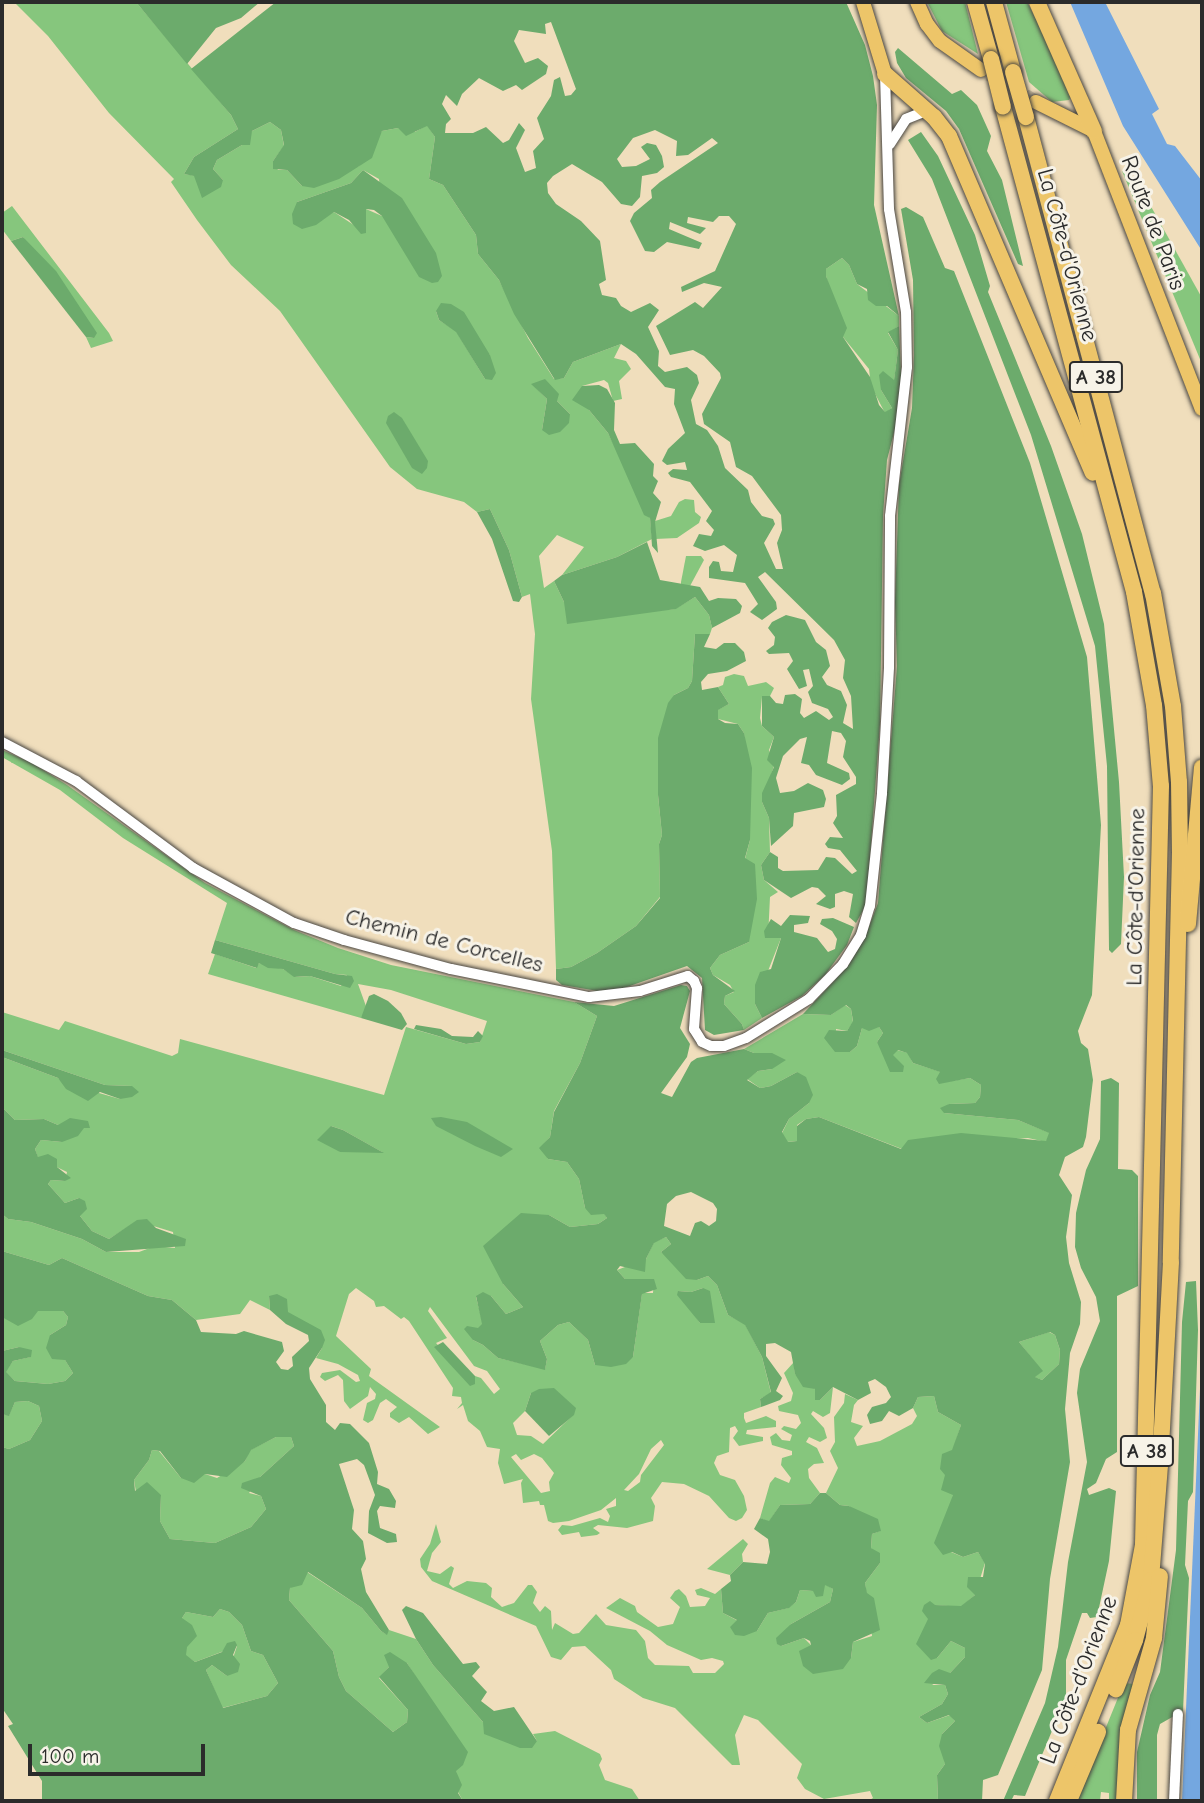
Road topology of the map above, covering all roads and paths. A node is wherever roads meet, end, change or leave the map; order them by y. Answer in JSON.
{"nodes":[{"id":1,"x":863,"y":2,"type":"edge"},
{"id":2,"x":916,"y":2,"type":"edge"},
{"id":3,"x":975,"y":2,"type":"edge"},
{"id":4,"x":994,"y":2,"type":"edge"},
{"id":5,"x":1037,"y":2,"type":"edge"},
{"id":6,"x":986,"y":64,"type":"junction"},
{"id":7,"x":885,"y":74,"type":"junction"},
{"id":8,"x":1036,"y":102,"type":"tunnel mouth"},
{"id":9,"x":926,"y":111,"type":"junction"},
{"id":10,"x":1094,"y":131,"type":"junction"},
{"id":11,"x":887,"y":150,"type":"junction"},
{"id":12,"x":1202,"y":409,"type":"edge"},
{"id":13,"x":1121,"y":541,"type":"junction"},
{"id":14,"x":2,"y":742,"type":"edge"},
{"id":15,"x":1202,"y":768,"type":"edge"},
{"id":16,"x":1177,"y":1031,"type":"junction"},
{"id":17,"x":1160,"y":1465,"type":"junction"},
{"id":18,"x":1178,"y":1714,"type":"dead end"},
{"id":19,"x":1057,"y":1801,"type":"edge"},
{"id":20,"x":1069,"y":1801,"type":"edge"},
{"id":21,"x":1125,"y":1801,"type":"edge"},
{"id":22,"x":1174,"y":1801,"type":"edge"}],
"edges":[{"from":1,"to":7,"type":"main road"},
{"from":2,"to":6,"type":"main road"},
{"from":3,"to":6,"type":"highway","name":"La Côte-d'Orienne","number":"A 38"},
{"from":4,"to":16,"type":"highway","name":"La Côte-d'Orienne","number":"A 38","bridge":true},
{"from":5,"to":10,"type":"highway"},
{"from":6,"to":13,"type":"highway","name":"La Côte-d'Orienne","number":"A 38","bridge":true},
{"from":7,"to":9,"type":"highway"},
{"from":7,"to":11,"type":"street"},
{"from":8,"to":10,"type":"main road"},
{"from":9,"to":11,"type":"street"},
{"from":9,"to":13,"type":"highway"},
{"from":10,"to":12,"type":"main road","name":"Route de Paris"},
{"from":11,"to":14,"type":"street","name":"Chemin de Corcelles"},
{"from":13,"to":19,"type":"highway","name":"La Côte-d'Orienne","number":"A 38"},
{"from":15,"to":16,"type":"highway"},
{"from":16,"to":17,"type":"highway","name":"La Côte-d'Orienne","number":"A 38"},
{"from":17,"to":20,"type":"highway","name":"La Côte-d'Orienne","number":"A 38"},
{"from":17,"to":21,"type":"highway"},
{"from":18,"to":22,"type":"street"}]}
